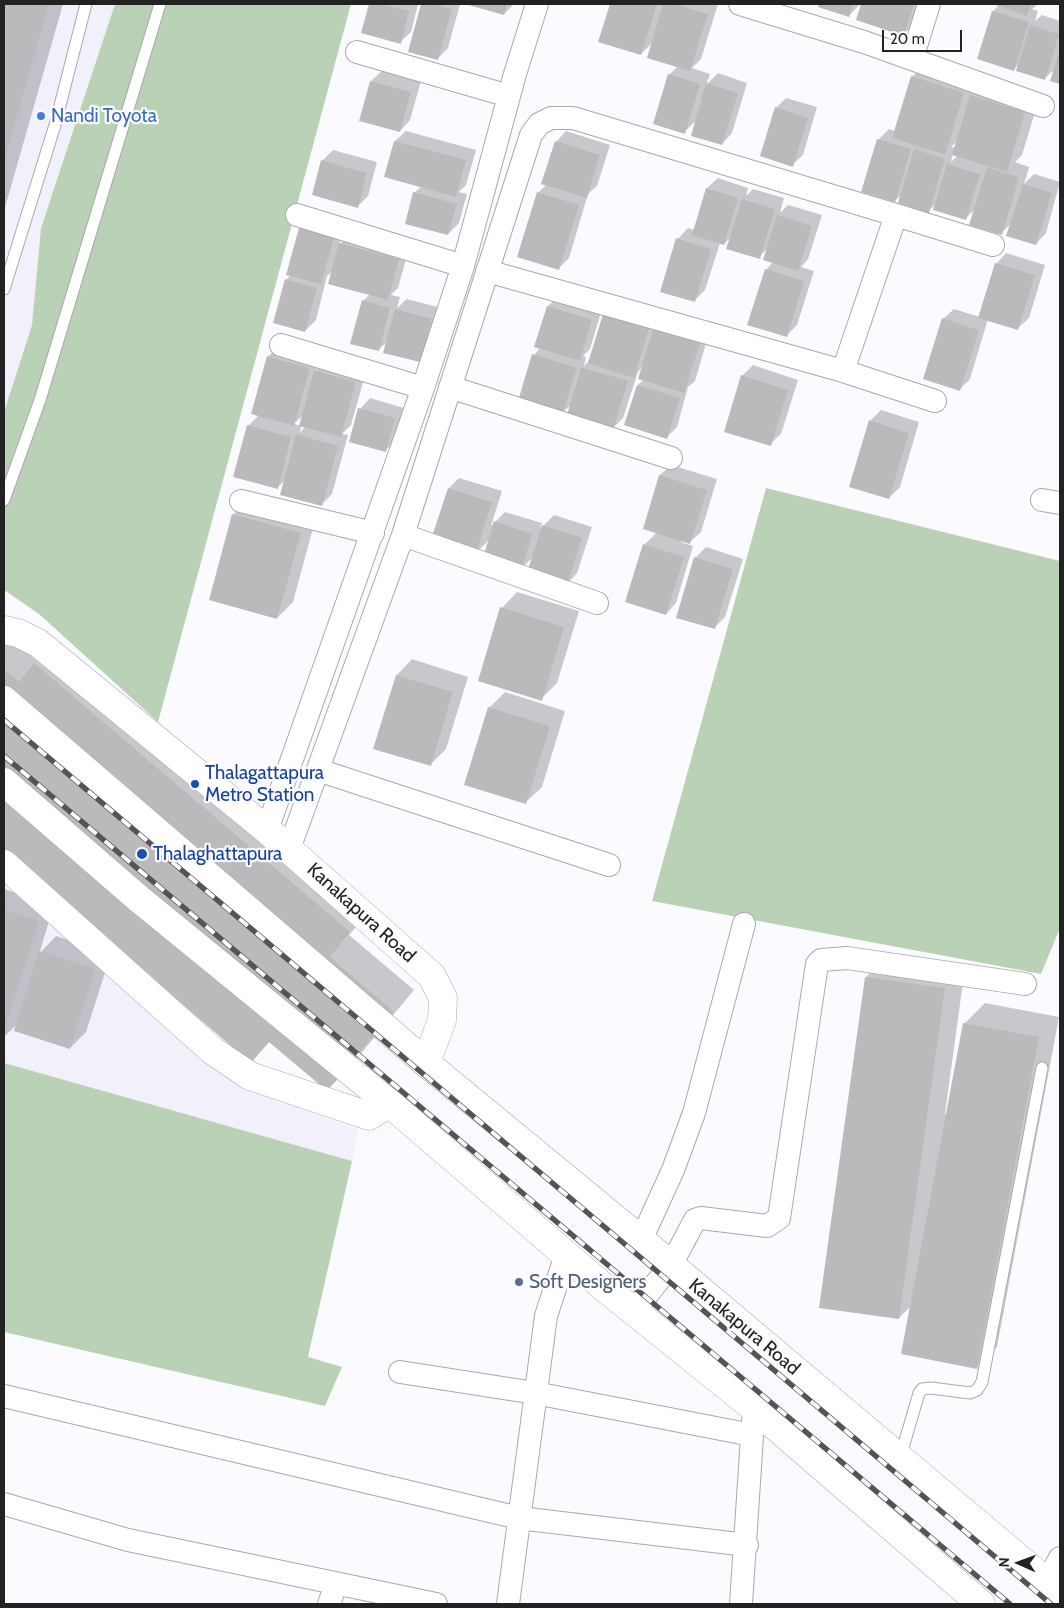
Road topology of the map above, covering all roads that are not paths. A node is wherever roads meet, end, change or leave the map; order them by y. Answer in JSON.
{"nodes":[{"id":1,"x":86,"y":4,"type":"edge"},
{"id":2,"x":160,"y":4,"type":"edge"},
{"id":3,"x":537,"y":4,"type":"edge"},
{"id":4,"x":740,"y":4,"type":"edge"},
{"id":5,"x":929,"y":4,"type":"edge"},
{"id":6,"x":357,"y":52,"type":"dead end"},
{"id":7,"x":912,"y":59,"type":"junction"},
{"id":8,"x":509,"y":96,"type":"junction"},
{"id":9,"x":1043,"y":106,"type":"dead end"},
{"id":10,"x":297,"y":215,"type":"dead end"},
{"id":11,"x":896,"y":215,"type":"junction"},
{"id":12,"x":993,"y":245,"type":"dead end"},
{"id":13,"x":463,"y":266,"type":"junction"},
{"id":14,"x":487,"y":271,"type":"junction"},
{"id":15,"x":4,"y":289,"type":"edge"},
{"id":16,"x":281,"y":345,"type":"dead end"},
{"id":17,"x":843,"y":371,"type":"junction"},
{"id":18,"x":450,"y":387,"type":"junction"},
{"id":19,"x":423,"y":388,"type":"junction"},
{"id":20,"x":935,"y":401,"type":"dead end"},
{"id":21,"x":672,"y":458,"type":"dead end"},
{"id":22,"x":4,"y":500,"type":"edge"},
{"id":23,"x":241,"y":501,"type":"dead end"},
{"id":24,"x":373,"y":534,"type":"junction"},
{"id":25,"x":403,"y":535,"type":"junction"},
{"id":26,"x":597,"y":602,"type":"dead end"},
{"id":27,"x":4,"y":630,"type":"edge"},
{"id":28,"x":4,"y":700,"type":"edge"},
{"id":29,"x":318,"y":770,"type":"junction"},
{"id":30,"x":4,"y":782,"type":"edge"},
{"id":31,"x":268,"y":830,"type":"junction"},
{"id":32,"x":289,"y":849,"type":"junction"},
{"id":33,"x":4,"y":864,"type":"edge"},
{"id":34,"x":609,"y":865,"type":"dead end"},
{"id":35,"x":744,"y":924,"type":"dead end"},
{"id":36,"x":1025,"y":984,"type":"dead end"},
{"id":37,"x":426,"y":1063,"type":"junction"},
{"id":38,"x":1042,"y":1068,"type":"dead end"},
{"id":39,"x":390,"y":1104,"type":"junction"},
{"id":40,"x":641,"y":1240,"type":"junction"},
{"id":41,"x":570,"y":1256,"type":"junction"},
{"id":42,"x":671,"y":1265,"type":"junction"},
{"id":43,"x":634,"y":1311,"type":"junction"},
{"id":44,"x":400,"y":1372,"type":"dead end"},
{"id":45,"x":535,"y":1393,"type":"junction"},
{"id":46,"x":4,"y":1396,"type":"edge"},
{"id":47,"x":754,"y":1408,"type":"junction"},
{"id":48,"x":752,"y":1435,"type":"junction"},
{"id":49,"x":900,"y":1458,"type":"junction"},
{"id":50,"x":4,"y":1504,"type":"edge"},
{"id":51,"x":519,"y":1518,"type":"junction"},
{"id":52,"x":747,"y":1546,"type":"junction"},
{"id":53,"x":1060,"y":1558,"type":"edge"},
{"id":54,"x":1054,"y":1588,"type":"edge"},
{"id":55,"x":333,"y":1594,"type":"edge"},
{"id":56,"x":436,"y":1604,"type":"edge"},
{"id":57,"x":508,"y":1604,"type":"edge"},
{"id":58,"x":741,"y":1604,"type":"edge"},
{"id":59,"x":981,"y":1604,"type":"edge"}],
"edges":[{"from":1,"to":15,"type":"lane"},
{"from":2,"to":22,"type":"lane"},
{"from":3,"to":8,"type":"street"},
{"from":4,"to":7,"type":"street"},
{"from":5,"to":7,"type":"street"},
{"from":6,"to":8,"type":"street"},
{"from":7,"to":9,"type":"street"},
{"from":8,"to":13,"type":"street"},
{"from":10,"to":13,"type":"street"},
{"from":11,"to":12,"type":"street"},
{"from":11,"to":14,"type":"street"},
{"from":11,"to":17,"type":"street"},
{"from":13,"to":19,"type":"street"},
{"from":14,"to":17,"type":"street"},
{"from":14,"to":18,"type":"street"},
{"from":16,"to":19,"type":"street"},
{"from":17,"to":20,"type":"street"},
{"from":18,"to":21,"type":"street"},
{"from":18,"to":25,"type":"street"},
{"from":19,"to":24,"type":"street"},
{"from":23,"to":24,"type":"street"},
{"from":24,"to":31,"type":"street"},
{"from":25,"to":26,"type":"street"},
{"from":25,"to":29,"type":"street"},
{"from":27,"to":31,"type":"main road","name":"Kanakapura Road"},
{"from":28,"to":37,"type":"main road","name":"Kanakapura Road"},
{"from":29,"to":32,"type":"street"},
{"from":29,"to":34,"type":"street"},
{"from":30,"to":39,"type":"main road"},
{"from":31,"to":32,"type":"main road","name":"Kanakapura Road"},
{"from":32,"to":37,"type":"main road","name":"Kanakapura Road"},
{"from":33,"to":39,"type":"main road"},
{"from":35,"to":40,"type":"street"},
{"from":36,"to":42,"type":"street"},
{"from":37,"to":40,"type":"main road","name":"Kanakapura Road"},
{"from":38,"to":49,"type":"lane"},
{"from":39,"to":41,"type":"main road"},
{"from":40,"to":42,"type":"main road","name":"Kanakapura Road"},
{"from":41,"to":43,"type":"main road"},
{"from":41,"to":45,"type":"street"},
{"from":42,"to":43,"type":"street"},
{"from":42,"to":49,"type":"main road","name":"Kanakapura Road"},
{"from":43,"to":47,"type":"main road"},
{"from":44,"to":45,"type":"street"},
{"from":45,"to":48,"type":"street"},
{"from":45,"to":51,"type":"street"},
{"from":46,"to":51,"type":"street"},
{"from":47,"to":48,"type":"street"},
{"from":47,"to":59,"type":"main road"},
{"from":48,"to":52,"type":"street"},
{"from":49,"to":54,"type":"main road","name":"Kanakapura Road"},
{"from":50,"to":55,"type":"street"},
{"from":51,"to":52,"type":"street"},
{"from":51,"to":57,"type":"street"},
{"from":52,"to":58,"type":"street"},
{"from":53,"to":54,"type":"street"},
{"from":55,"to":56,"type":"street"}]}
